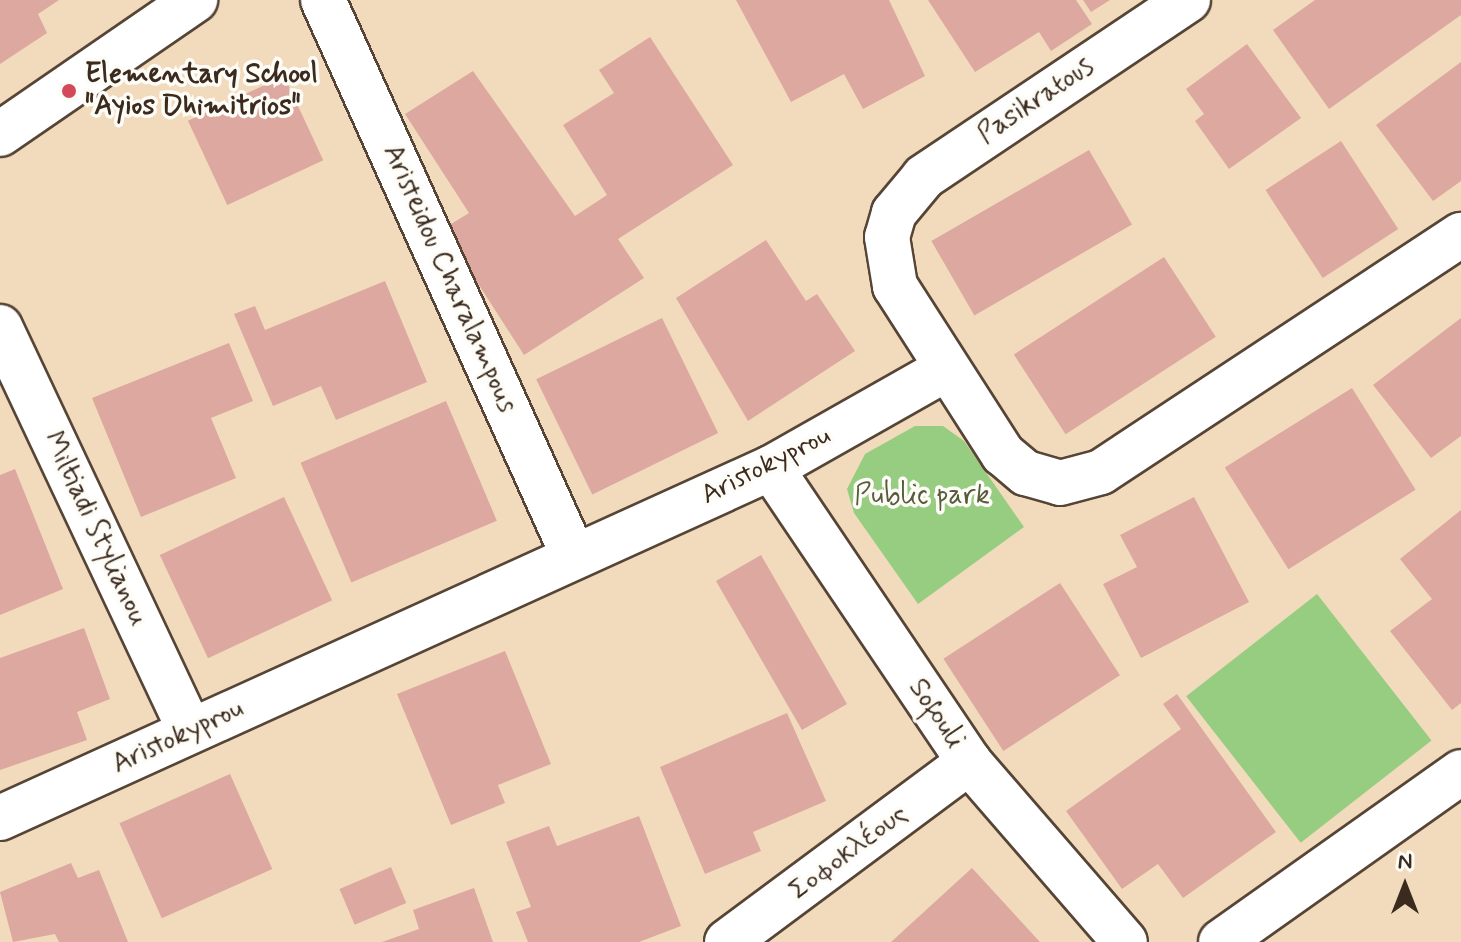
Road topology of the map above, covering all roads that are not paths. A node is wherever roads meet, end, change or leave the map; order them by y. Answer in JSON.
{"nodes":[{"id":1,"x":195,"y":0,"type":"edge"},
{"id":2,"x":323,"y":0,"type":"edge"},
{"id":3,"x":1188,"y":0,"type":"edge"},
{"id":4,"x":0,"y":134,"type":"edge"},
{"id":5,"x":1461,"y":235,"type":"edge"},
{"id":6,"x":0,"y":327,"type":"edge"},
{"id":7,"x":944,"y":370,"type":"junction"},
{"id":8,"x":771,"y":468,"type":"junction"},
{"id":9,"x":574,"y":557,"type":"junction"},
{"id":10,"x":190,"y":731,"type":"junction"},
{"id":11,"x":969,"y":762,"type":"junction"},
{"id":12,"x":1461,"y":772,"type":"edge"},
{"id":13,"x":0,"y":818,"type":"edge"},
{"id":14,"x":727,"y":942,"type":"edge"},
{"id":15,"x":1125,"y":942,"type":"edge"},
{"id":16,"x":1221,"y":942,"type":"edge"}],
"edges":[{"from":1,"to":4,"type":"street"},
{"from":2,"to":9,"type":"street","name":"Aristeidou Charalampous"},
{"from":3,"to":7,"type":"street","name":"Pasikratous"},
{"from":5,"to":7,"type":"street"},
{"from":6,"to":10,"type":"street","name":"Miltiadi Stylianou"},
{"from":7,"to":8,"type":"street","name":"Aristokyprou"},
{"from":8,"to":9,"type":"street","name":"Aristokyprou"},
{"from":8,"to":11,"type":"street","name":"Sofouli"},
{"from":9,"to":10,"type":"street","name":"Aristokyprou"},
{"from":10,"to":13,"type":"street","name":"Aristokyprou"},
{"from":11,"to":14,"type":"street","name":"Σοφοκλέους"},
{"from":11,"to":15,"type":"street","name":"Sofouli"},
{"from":12,"to":16,"type":"street"}]}
